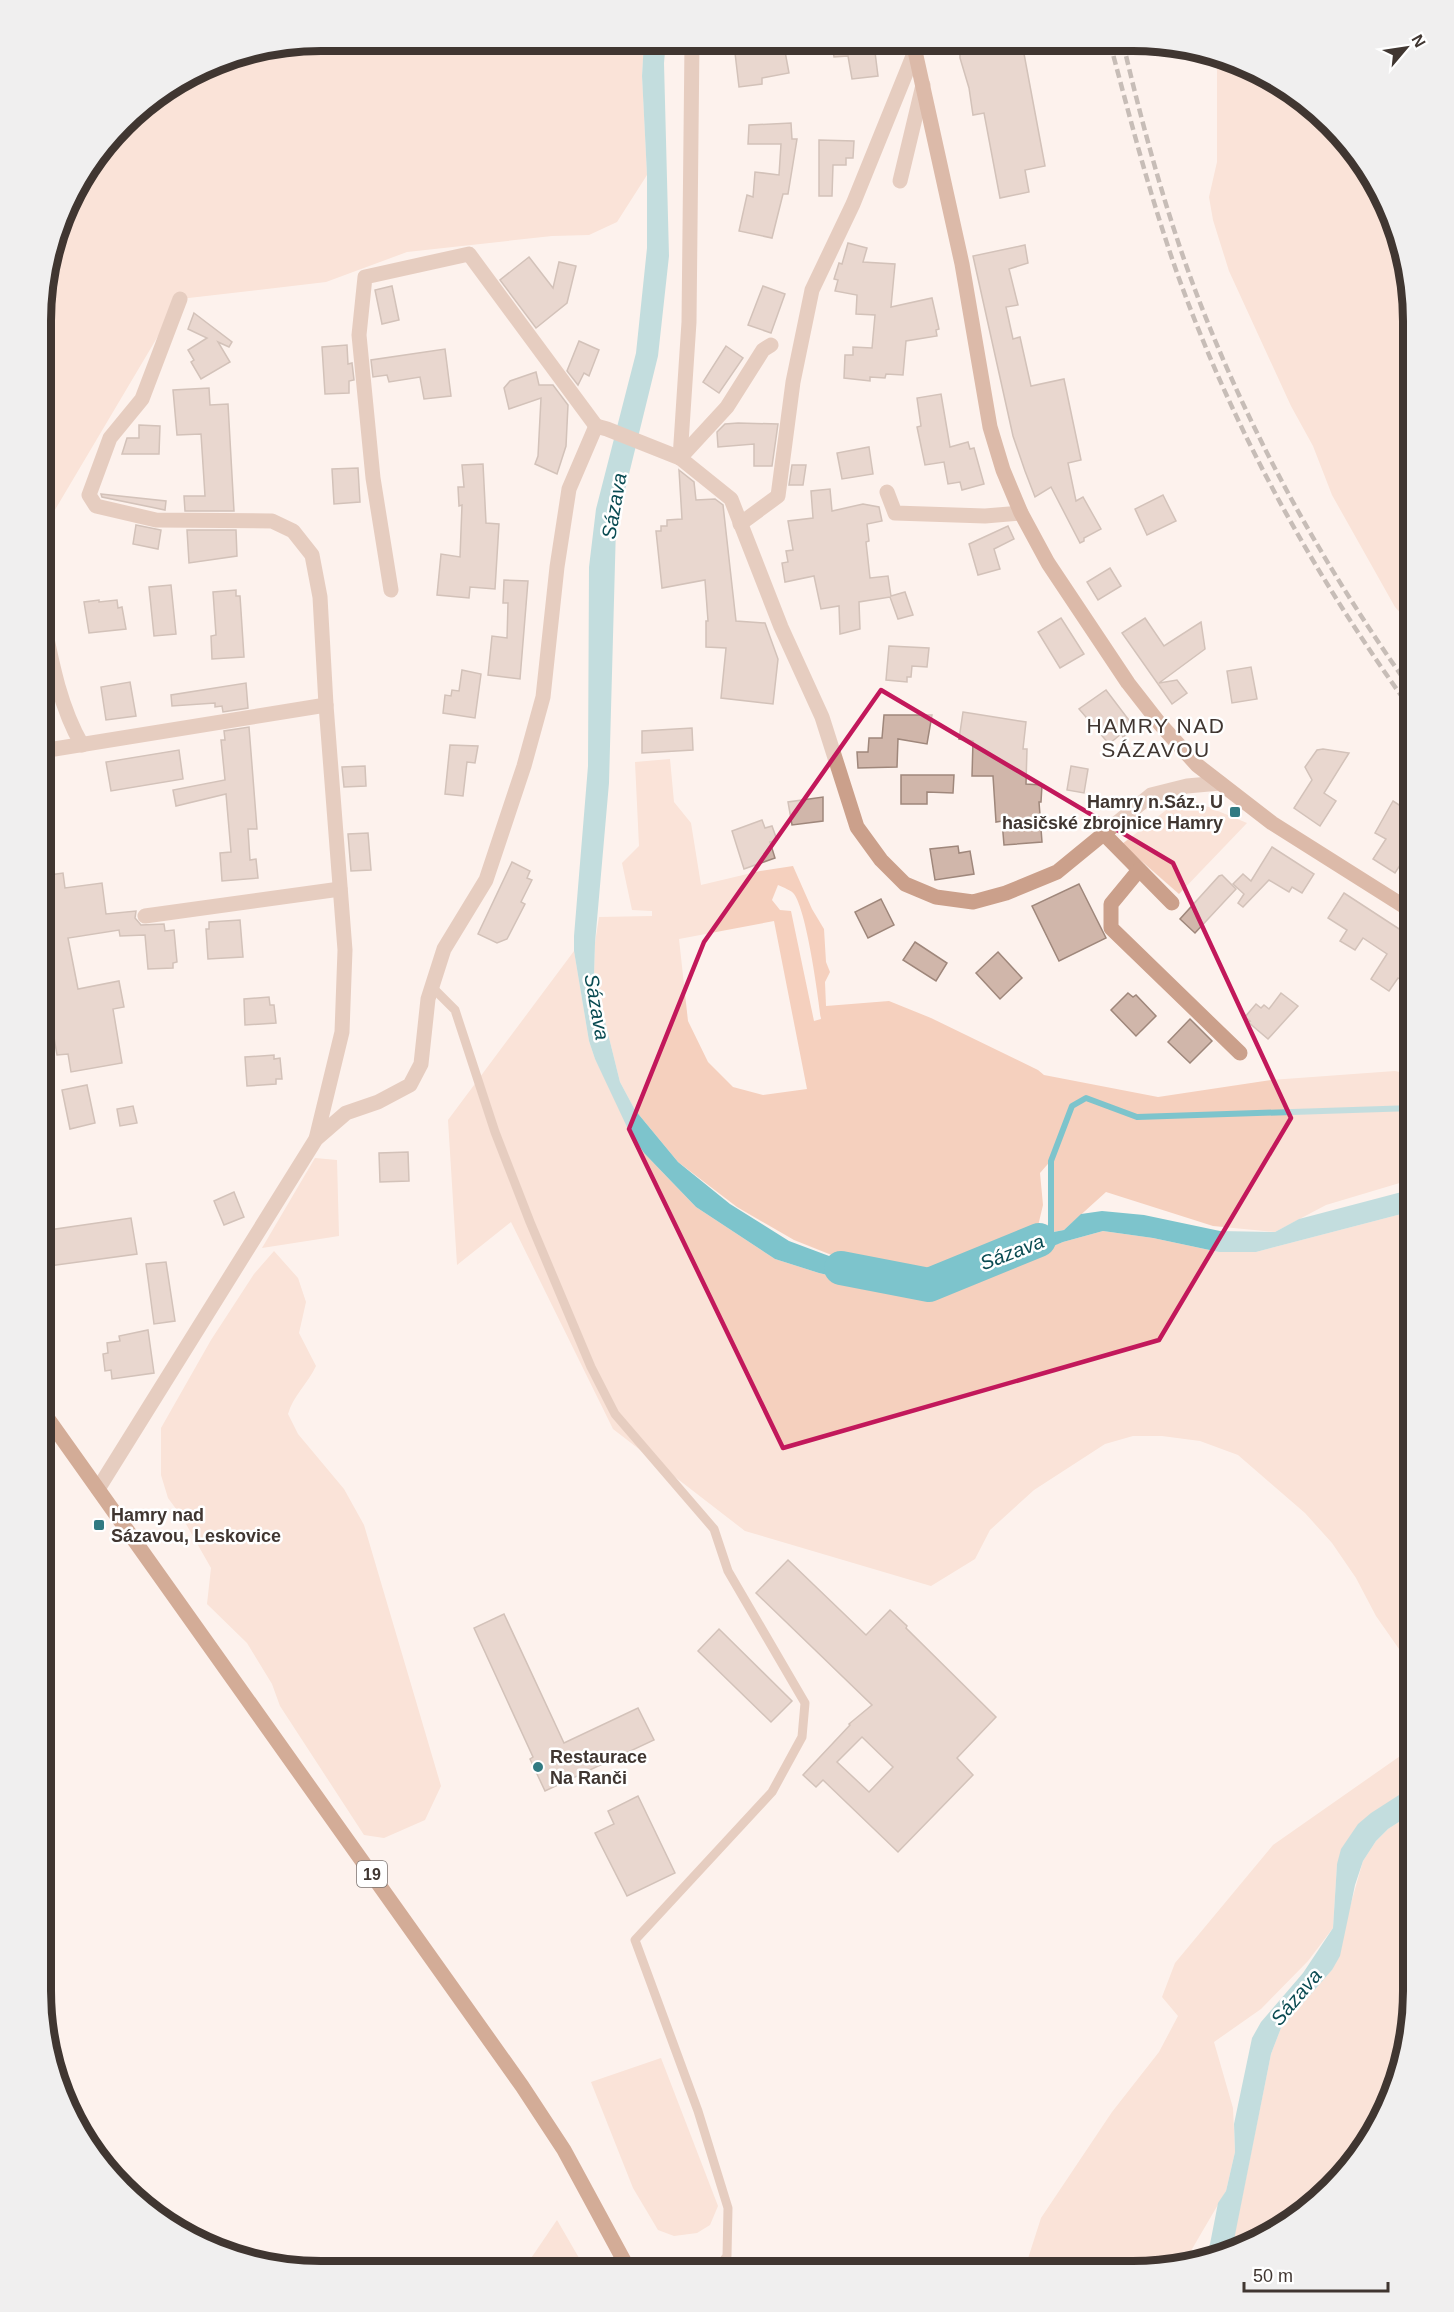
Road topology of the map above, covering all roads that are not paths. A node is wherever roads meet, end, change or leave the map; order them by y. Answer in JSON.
{"nodes":[{"id":1,"x":692,"y":51,"type":"edge"},
{"id":2,"x":912,"y":51,"type":"edge"},
{"id":3,"x":915,"y":51,"type":"edge"},
{"id":4,"x":923,"y":85,"type":"junction"},
{"id":5,"x":900,"y":181,"type":"dead end"},
{"id":6,"x":180,"y":299,"type":"dead end"},
{"id":7,"x":771,"y":345,"type":"dead end"},
{"id":8,"x":602,"y":428,"type":"junction"},
{"id":9,"x":680,"y":458,"type":"junction"},
{"id":10,"x":887,"y":492,"type":"dead end"},
{"id":11,"x":1021,"y":513,"type":"junction"},
{"id":12,"x":740,"y":524,"type":"junction"},
{"id":13,"x":391,"y":591,"type":"dead end"},
{"id":14,"x":51,"y":663,"type":"edge"},
{"id":15,"x":326,"y":705,"type":"junction"},
{"id":16,"x":82,"y":745,"type":"junction"},
{"id":17,"x":51,"y":750,"type":"edge"},
{"id":18,"x":1220,"y":783,"type":"junction"},
{"id":19,"x":1104,"y":834,"type":"junction"},
{"id":20,"x":1139,"y":870,"type":"junction"},
{"id":21,"x":340,"y":889,"type":"junction"},
{"id":22,"x":1172,"y":903,"type":"dead end"},
{"id":23,"x":1403,"y":906,"type":"edge"},
{"id":24,"x":145,"y":916,"type":"dead end"},
{"id":25,"x":432,"y":987,"type":"junction"},
{"id":26,"x":1240,"y":1053,"type":"dead end"},
{"id":27,"x":316,"y":1139,"type":"junction"},
{"id":28,"x":51,"y":1423,"type":"edge"},
{"id":29,"x":98,"y":1489,"type":"junction"},
{"id":30,"x":624,"y":2261,"type":"edge"},
{"id":31,"x":723,"y":2261,"type":"edge"}],
"edges":[{"from":1,"to":9,"type":"street"},
{"from":2,"to":12,"type":"street"},
{"from":3,"to":4,"type":"street"},
{"from":4,"to":5,"type":"street"},
{"from":4,"to":11,"type":"street"},
{"from":6,"to":15,"type":"street"},
{"from":7,"to":9,"type":"street"},
{"from":8,"to":9,"type":"street"},
{"from":8,"to":13,"type":"street"},
{"from":8,"to":25,"type":"street"},
{"from":9,"to":12,"type":"street"},
{"from":10,"to":11,"type":"street"},
{"from":11,"to":18,"type":"street"},
{"from":12,"to":19,"type":"street"},
{"from":14,"to":16,"type":"street"},
{"from":15,"to":16,"type":"street"},
{"from":15,"to":21,"type":"street"},
{"from":16,"to":17,"type":"street"},
{"from":18,"to":19,"type":"street"},
{"from":18,"to":23,"type":"street"},
{"from":19,"to":20,"type":"street"},
{"from":20,"to":22,"type":"street"},
{"from":20,"to":26,"type":"street"},
{"from":21,"to":24,"type":"street"},
{"from":21,"to":27,"type":"street"},
{"from":25,"to":27,"type":"street"},
{"from":25,"to":31,"type":"lane"},
{"from":27,"to":29,"type":"street"},
{"from":28,"to":29,"type":"main road","number":"19"},
{"from":29,"to":30,"type":"main road","number":"19"}]}
